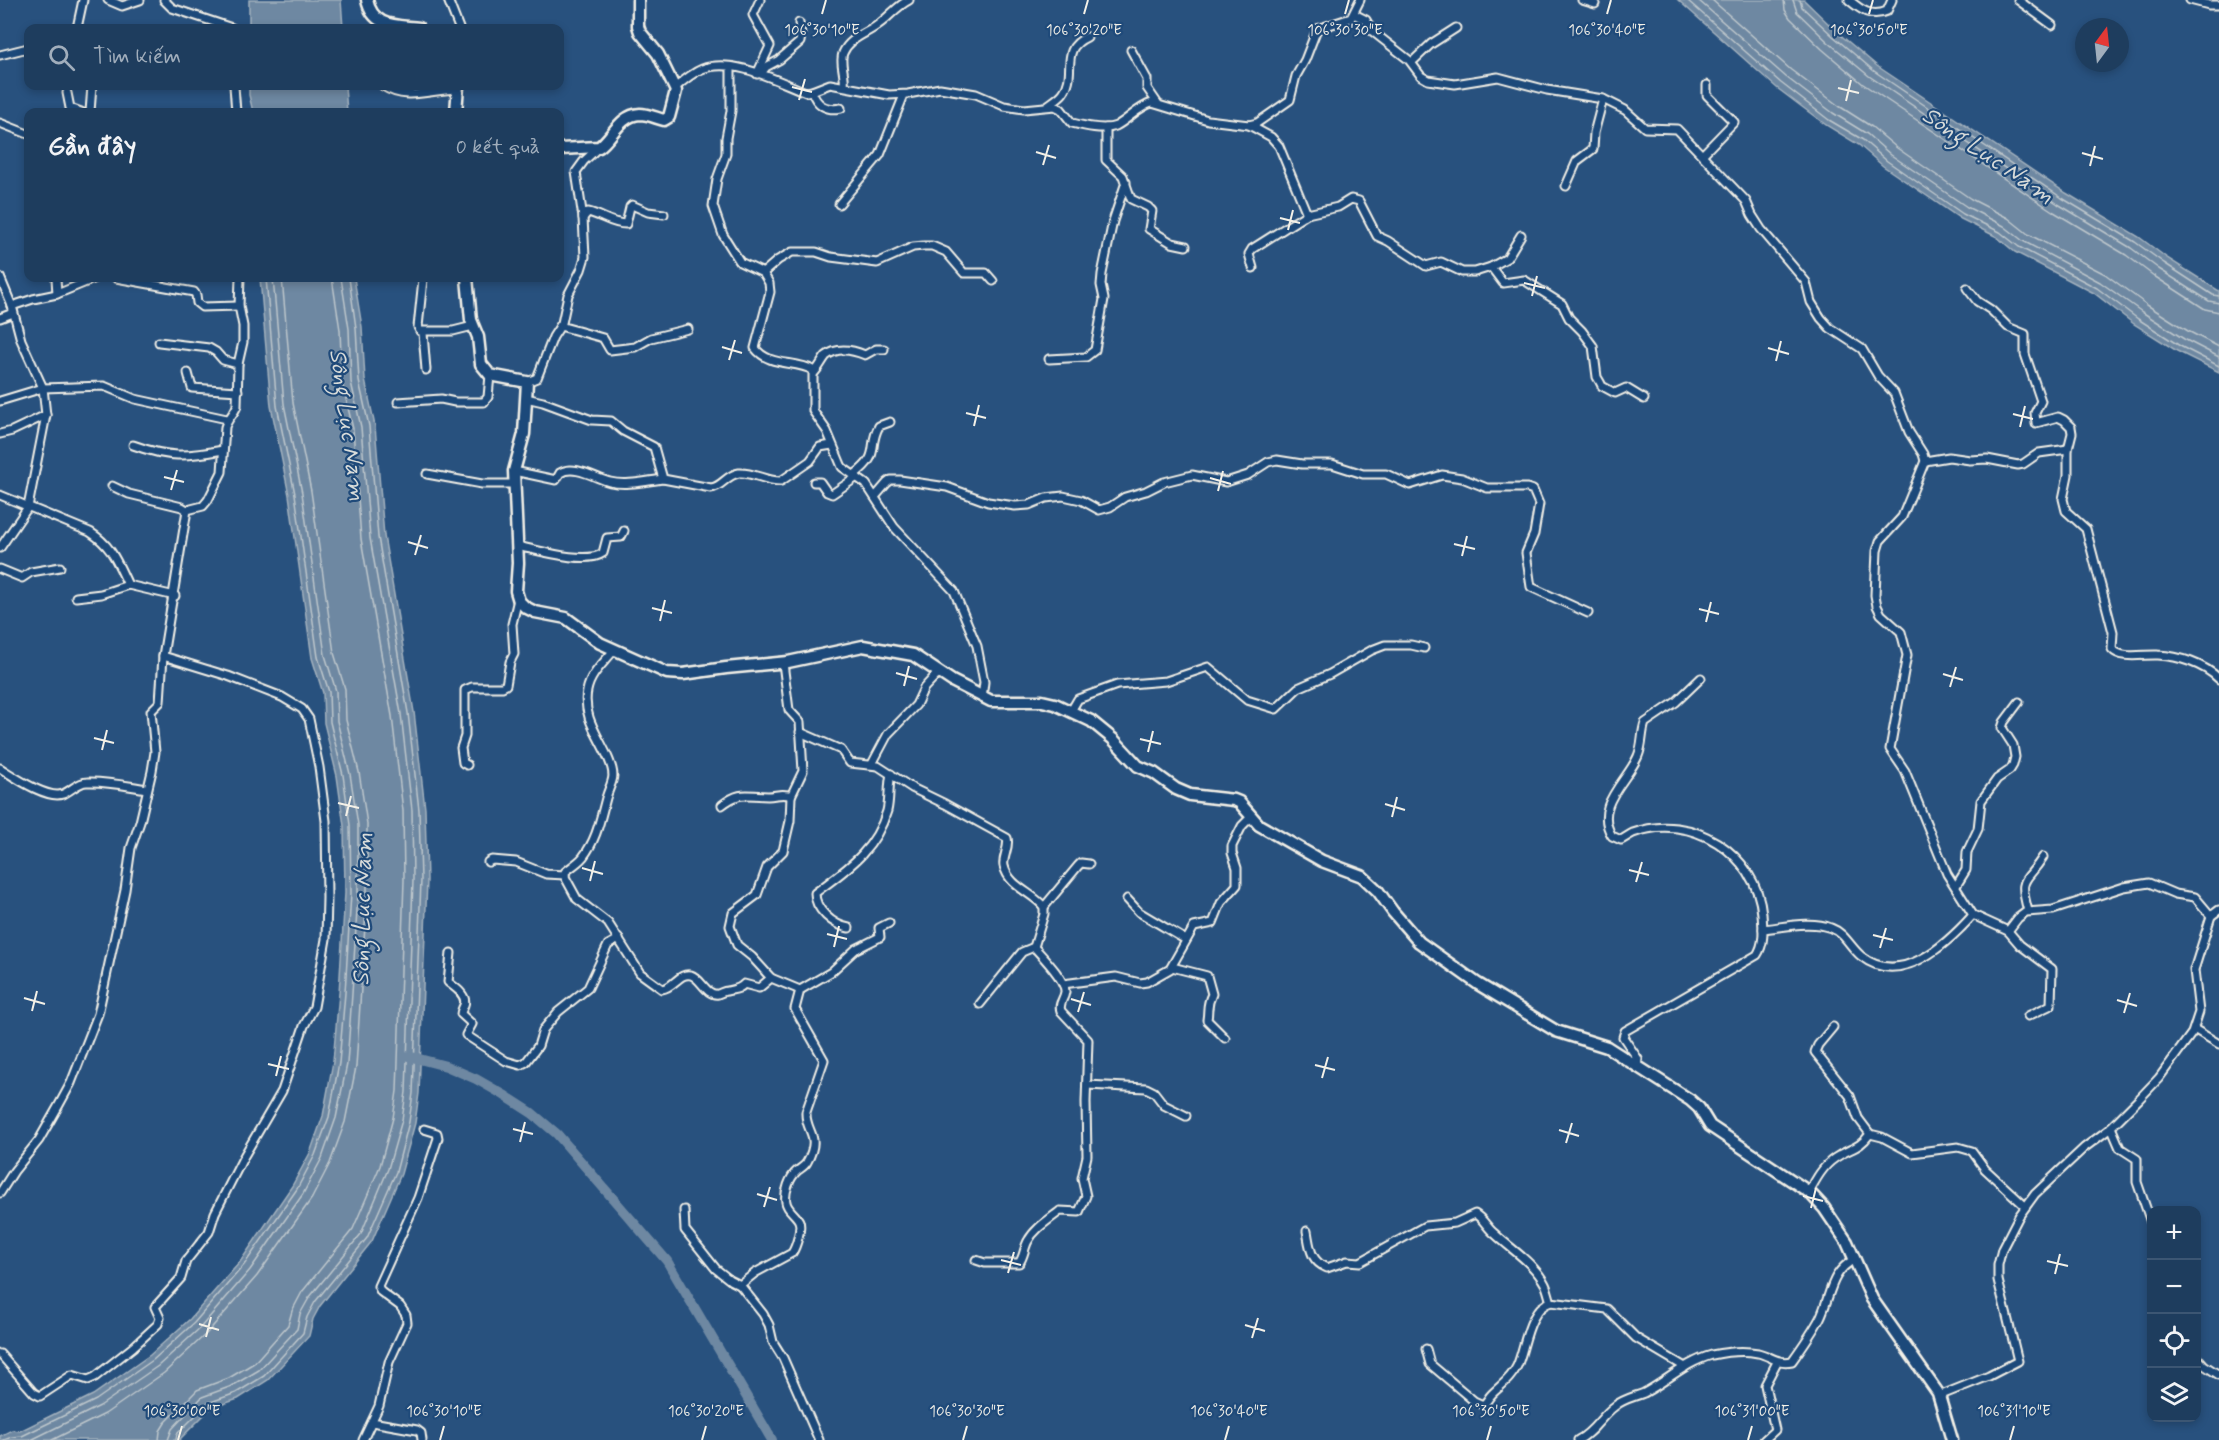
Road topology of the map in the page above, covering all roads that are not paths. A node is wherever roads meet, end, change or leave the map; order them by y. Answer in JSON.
{"nodes":[{"id":1,"x":83,"y":0,"type":"edge"},
{"id":2,"x":108,"y":0,"type":"edge"},
{"id":3,"x":140,"y":0,"type":"edge"},
{"id":4,"x":164,"y":0,"type":"edge"},
{"id":5,"x":367,"y":0,"type":"edge"},
{"id":6,"x":448,"y":0,"type":"edge"},
{"id":7,"x":638,"y":0,"type":"edge"},
{"id":8,"x":760,"y":0,"type":"edge"},
{"id":9,"x":909,"y":0,"type":"edge"},
{"id":10,"x":1360,"y":0,"type":"edge"},
{"id":11,"x":1582,"y":0,"type":"edge"},
{"id":12,"x":1850,"y":0,"type":"edge"},
{"id":13,"x":1892,"y":0,"type":"edge"},
{"id":14,"x":2018,"y":0,"type":"edge"},
{"id":15,"x":2190,"y":0,"type":"edge"},
{"id":16,"x":1595,"y":4,"type":"dead end"},
{"id":17,"x":2219,"y":5,"type":"edge"},
{"id":18,"x":1354,"y":14,"type":"junction"},
{"id":19,"x":799,"y":23,"type":"dead end"},
{"id":20,"x":78,"y":24,"type":"edge"},
{"id":21,"x":219,"y":24,"type":"edge"},
{"id":22,"x":389,"y":24,"type":"edge"},
{"id":23,"x":457,"y":24,"type":"edge"},
{"id":24,"x":2052,"y":25,"type":"dead end"},
{"id":25,"x":1456,"y":28,"type":"dead end"},
{"id":26,"x":1088,"y":37,"type":"dead end"},
{"id":27,"x":24,"y":49,"type":"edge"},
{"id":28,"x":1131,"y":50,"type":"dead end"},
{"id":29,"x":0,"y":55,"type":"edge"},
{"id":30,"x":1412,"y":62,"type":"junction"},
{"id":31,"x":731,"y":67,"type":"junction"},
{"id":32,"x":759,"y":74,"type":"junction"},
{"id":33,"x":1707,"y":85,"type":"dead end"},
{"id":34,"x":844,"y":86,"type":"junction"},
{"id":35,"x":675,"y":88,"type":"junction"},
{"id":36,"x":92,"y":90,"type":"edge"},
{"id":37,"x":234,"y":90,"type":"edge"},
{"id":38,"x":395,"y":90,"type":"edge"},
{"id":39,"x":432,"y":90,"type":"edge"},
{"id":40,"x":458,"y":90,"type":"edge"},
{"id":41,"x":812,"y":91,"type":"junction"},
{"id":42,"x":67,"y":93,"type":"dead end"},
{"id":43,"x":904,"y":95,"type":"junction"},
{"id":44,"x":1603,"y":99,"type":"junction"},
{"id":45,"x":1158,"y":104,"type":"junction"},
{"id":46,"x":1047,"y":106,"type":"junction"},
{"id":47,"x":70,"y":108,"type":"edge"},
{"id":48,"x":90,"y":108,"type":"edge"},
{"id":49,"x":236,"y":108,"type":"edge"},
{"id":50,"x":456,"y":108,"type":"edge"},
{"id":51,"x":841,"y":108,"type":"dead end"},
{"id":52,"x":0,"y":123,"type":"edge"},
{"id":53,"x":1249,"y":125,"type":"junction"},
{"id":54,"x":1106,"y":128,"type":"junction"},
{"id":55,"x":24,"y":132,"type":"edge"},
{"id":56,"x":599,"y":147,"type":"junction"},
{"id":57,"x":564,"y":148,"type":"edge"},
{"id":58,"x":1703,"y":154,"type":"junction"},
{"id":59,"x":1126,"y":182,"type":"junction"},
{"id":60,"x":1566,"y":186,"type":"dead end"},
{"id":61,"x":839,"y":204,"type":"dead end"},
{"id":62,"x":664,"y":214,"type":"dead end"},
{"id":63,"x":1307,"y":214,"type":"junction"},
{"id":64,"x":583,"y":218,"type":"junction"},
{"id":65,"x":1521,"y":235,"type":"dead end"},
{"id":66,"x":1186,"y":246,"type":"dead end"},
{"id":67,"x":1491,"y":267,"type":"junction"},
{"id":68,"x":1253,"y":268,"type":"dead end"},
{"id":69,"x":763,"y":273,"type":"junction"},
{"id":70,"x":0,"y":277,"type":"edge"},
{"id":71,"x":993,"y":281,"type":"dead end"},
{"id":72,"x":56,"y":282,"type":"edge"},
{"id":73,"x":86,"y":282,"type":"edge"},
{"id":74,"x":138,"y":282,"type":"edge"},
{"id":75,"x":240,"y":282,"type":"edge"},
{"id":76,"x":423,"y":282,"type":"edge"},
{"id":77,"x":466,"y":282,"type":"edge"},
{"id":78,"x":1967,"y":288,"type":"dead end"},
{"id":79,"x":57,"y":294,"type":"junction"},
{"id":80,"x":239,"y":306,"type":"junction"},
{"id":81,"x":13,"y":310,"type":"junction"},
{"id":82,"x":0,"y":318,"type":"edge"},
{"id":83,"x":473,"y":326,"type":"junction"},
{"id":84,"x":560,"y":326,"type":"junction"},
{"id":85,"x":688,"y":329,"type":"dead end"},
{"id":86,"x":423,"y":333,"type":"junction"},
{"id":87,"x":159,"y":342,"type":"dead end"},
{"id":88,"x":884,"y":349,"type":"dead end"},
{"id":89,"x":1049,"y":359,"type":"dead end"},
{"id":90,"x":238,"y":364,"type":"junction"},
{"id":91,"x":426,"y":369,"type":"dead end"},
{"id":92,"x":188,"y":373,"type":"dead end"},
{"id":93,"x":814,"y":373,"type":"junction"},
{"id":94,"x":490,"y":375,"type":"junction"},
{"id":95,"x":527,"y":382,"type":"junction"},
{"id":96,"x":43,"y":388,"type":"junction"},
{"id":97,"x":238,"y":391,"type":"junction"},
{"id":98,"x":526,"y":399,"type":"junction"},
{"id":99,"x":1644,"y":399,"type":"dead end"},
{"id":100,"x":0,"y":401,"type":"edge"},
{"id":101,"x":398,"y":402,"type":"dead end"},
{"id":102,"x":46,"y":415,"type":"junction"},
{"id":103,"x":227,"y":419,"type":"junction"},
{"id":104,"x":890,"y":422,"type":"dead end"},
{"id":105,"x":0,"y":434,"type":"edge"},
{"id":106,"x":832,"y":445,"type":"junction"},
{"id":107,"x":133,"y":446,"type":"dead end"},
{"id":108,"x":2068,"y":449,"type":"junction"},
{"id":109,"x":223,"y":450,"type":"junction"},
{"id":110,"x":1925,"y":461,"type":"junction"},
{"id":111,"x":514,"y":471,"type":"junction"},
{"id":112,"x":428,"y":474,"type":"dead end"},
{"id":113,"x":856,"y":476,"type":"junction"},
{"id":114,"x":663,"y":479,"type":"junction"},
{"id":115,"x":814,"y":482,"type":"dead end"},
{"id":116,"x":514,"y":484,"type":"junction"},
{"id":117,"x":112,"y":486,"type":"dead end"},
{"id":118,"x":0,"y":495,"type":"edge"},
{"id":119,"x":875,"y":498,"type":"junction"},
{"id":120,"x":28,"y":507,"type":"junction"},
{"id":121,"x":187,"y":510,"type":"junction"},
{"id":122,"x":624,"y":531,"type":"dead end"},
{"id":123,"x":517,"y":546,"type":"junction"},
{"id":124,"x":0,"y":548,"type":"edge"},
{"id":125,"x":60,"y":567,"type":"dead end"},
{"id":126,"x":0,"y":569,"type":"edge"},
{"id":127,"x":128,"y":585,"type":"junction"},
{"id":128,"x":175,"y":596,"type":"junction"},
{"id":129,"x":76,"y":597,"type":"dead end"},
{"id":130,"x":518,"y":598,"type":"junction"},
{"id":131,"x":1588,"y":613,"type":"dead end"},
{"id":132,"x":1424,"y":648,"type":"dead end"},
{"id":133,"x":614,"y":650,"type":"junction"},
{"id":134,"x":163,"y":656,"type":"junction"},
{"id":135,"x":783,"y":663,"type":"junction"},
{"id":136,"x":939,"y":672,"type":"junction"},
{"id":137,"x":1701,"y":678,"type":"dead end"},
{"id":138,"x":2219,"y":679,"type":"edge"},
{"id":139,"x":982,"y":698,"type":"junction"},
{"id":140,"x":2019,"y":702,"type":"dead end"},
{"id":141,"x":1071,"y":711,"type":"junction"},
{"id":142,"x":800,"y":732,"type":"junction"},
{"id":143,"x":872,"y":764,"type":"junction"},
{"id":144,"x":467,"y":765,"type":"dead end"},
{"id":145,"x":0,"y":768,"type":"edge"},
{"id":146,"x":891,"y":774,"type":"junction"},
{"id":147,"x":147,"y":789,"type":"junction"},
{"id":148,"x":792,"y":796,"type":"junction"},
{"id":149,"x":722,"y":805,"type":"dead end"},
{"id":150,"x":1251,"y":817,"type":"junction"},
{"id":151,"x":2043,"y":857,"type":"dead end"},
{"id":152,"x":488,"y":862,"type":"dead end"},
{"id":153,"x":1089,"y":864,"type":"dead end"},
{"id":154,"x":565,"y":875,"type":"junction"},
{"id":155,"x":1956,"y":886,"type":"junction"},
{"id":156,"x":1127,"y":899,"type":"dead end"},
{"id":157,"x":1044,"y":907,"type":"junction"},
{"id":158,"x":2219,"y":910,"type":"edge"},
{"id":159,"x":2028,"y":911,"type":"junction"},
{"id":160,"x":1973,"y":915,"type":"junction"},
{"id":161,"x":2211,"y":916,"type":"junction"},
{"id":162,"x":889,"y":923,"type":"dead end"},
{"id":163,"x":849,"y":928,"type":"dead end"},
{"id":164,"x":1763,"y":929,"type":"junction"},
{"id":165,"x":2008,"y":931,"type":"junction"},
{"id":166,"x":620,"y":939,"type":"junction"},
{"id":167,"x":1186,"y":940,"type":"junction"},
{"id":168,"x":1035,"y":947,"type":"junction"},
{"id":169,"x":451,"y":952,"type":"dead end"},
{"id":170,"x":1172,"y":967,"type":"junction"},
{"id":171,"x":771,"y":978,"type":"junction"},
{"id":172,"x":1063,"y":984,"type":"junction"},
{"id":173,"x":800,"y":990,"type":"junction"},
{"id":174,"x":980,"y":1004,"type":"dead end"},
{"id":175,"x":2028,"y":1016,"type":"dead end"},
{"id":176,"x":1833,"y":1028,"type":"dead end"},
{"id":177,"x":2194,"y":1029,"type":"junction"},
{"id":178,"x":1225,"y":1038,"type":"dead end"},
{"id":179,"x":2219,"y":1044,"type":"edge"},
{"id":180,"x":1637,"y":1067,"type":"junction"},
{"id":181,"x":1086,"y":1085,"type":"junction"},
{"id":182,"x":1186,"y":1116,"type":"dead end"},
{"id":183,"x":2111,"y":1127,"type":"junction"},
{"id":184,"x":424,"y":1129,"type":"dead end"},
{"id":185,"x":1870,"y":1134,"type":"junction"},
{"id":186,"x":1809,"y":1192,"type":"junction"},
{"id":187,"x":0,"y":1193,"type":"edge"},
{"id":188,"x":2025,"y":1206,"type":"junction"},
{"id":189,"x":684,"y":1210,"type":"dead end"},
{"id":190,"x":2147,"y":1213,"type":"edge"},
{"id":191,"x":1306,"y":1231,"type":"dead end"},
{"id":192,"x":976,"y":1260,"type":"dead end"},
{"id":193,"x":1855,"y":1260,"type":"junction"},
{"id":194,"x":740,"y":1285,"type":"junction"},
{"id":195,"x":1551,"y":1302,"type":"junction"},
{"id":196,"x":1426,"y":1349,"type":"dead end"},
{"id":197,"x":0,"y":1354,"type":"edge"},
{"id":198,"x":1777,"y":1362,"type":"junction"},
{"id":199,"x":2201,"y":1362,"type":"edge"},
{"id":200,"x":1685,"y":1367,"type":"junction"},
{"id":201,"x":2219,"y":1375,"type":"edge"},
{"id":202,"x":1939,"y":1396,"type":"junction"},
{"id":203,"x":372,"y":1422,"type":"junction"},
{"id":204,"x":363,"y":1440,"type":"edge"},
{"id":205,"x":422,"y":1440,"type":"edge"},
{"id":206,"x":819,"y":1440,"type":"edge"},
{"id":207,"x":1580,"y":1440,"type":"edge"},
{"id":208,"x":1764,"y":1440,"type":"edge"},
{"id":209,"x":1952,"y":1440,"type":"edge"}],
"edges":[{"from":1,"to":20,"type":"street"},
{"from":2,"to":3,"type":"street"},
{"from":4,"to":21,"type":"street"},
{"from":5,"to":22,"type":"street"},
{"from":6,"to":23,"type":"street"},
{"from":7,"to":35,"type":"street"},
{"from":8,"to":32,"type":"street"},
{"from":9,"to":34,"type":"street"},
{"from":10,"to":18,"type":"street"},
{"from":11,"to":16,"type":"street"},
{"from":12,"to":13,"type":"street"},
{"from":14,"to":24,"type":"street"},
{"from":15,"to":17,"type":"street"},
{"from":18,"to":30,"type":"street"},
{"from":18,"to":53,"type":"street"},
{"from":19,"to":32,"type":"street"},
{"from":25,"to":30,"type":"street"},
{"from":26,"to":46,"type":"street"},
{"from":27,"to":29,"type":"street"},
{"from":28,"to":45,"type":"street"},
{"from":30,"to":44,"type":"street"},
{"from":31,"to":32,"type":"street"},
{"from":31,"to":35,"type":"street"},
{"from":31,"to":69,"type":"street"},
{"from":32,"to":41,"type":"street"},
{"from":33,"to":58,"type":"street"},
{"from":34,"to":41,"type":"street"},
{"from":34,"to":43,"type":"street"},
{"from":35,"to":56,"type":"street"},
{"from":36,"to":48,"type":"street"},
{"from":37,"to":49,"type":"street"},
{"from":38,"to":39,"type":"street"},
{"from":40,"to":50,"type":"street"},
{"from":41,"to":51,"type":"street"},
{"from":42,"to":47,"type":"street"},
{"from":43,"to":46,"type":"street"},
{"from":43,"to":61,"type":"street"},
{"from":44,"to":58,"type":"street"},
{"from":44,"to":60,"type":"street"},
{"from":45,"to":53,"type":"street"},
{"from":45,"to":54,"type":"street"},
{"from":46,"to":54,"type":"street"},
{"from":52,"to":55,"type":"street"},
{"from":53,"to":63,"type":"street"},
{"from":54,"to":59,"type":"street"},
{"from":56,"to":57,"type":"street"},
{"from":56,"to":64,"type":"street"},
{"from":58,"to":110,"type":"street"},
{"from":59,"to":66,"type":"street"},
{"from":59,"to":89,"type":"street"},
{"from":62,"to":64,"type":"street"},
{"from":63,"to":67,"type":"street"},
{"from":63,"to":68,"type":"street"},
{"from":64,"to":84,"type":"street"},
{"from":65,"to":67,"type":"street"},
{"from":67,"to":99,"type":"street"},
{"from":69,"to":71,"type":"street"},
{"from":69,"to":93,"type":"street"},
{"from":70,"to":81,"type":"street"},
{"from":72,"to":79,"type":"street"},
{"from":73,"to":79,"type":"street"},
{"from":74,"to":80,"type":"street"},
{"from":75,"to":80,"type":"street"},
{"from":76,"to":86,"type":"street"},
{"from":77,"to":83,"type":"street"},
{"from":78,"to":108,"type":"street"},
{"from":79,"to":81,"type":"street"},
{"from":80,"to":90,"type":"street"},
{"from":81,"to":82,"type":"street"},
{"from":81,"to":96,"type":"street"},
{"from":83,"to":86,"type":"street"},
{"from":83,"to":94,"type":"street"},
{"from":84,"to":85,"type":"street"},
{"from":84,"to":95,"type":"street"},
{"from":86,"to":91,"type":"street"},
{"from":87,"to":90,"type":"street"},
{"from":88,"to":93,"type":"street"},
{"from":90,"to":97,"type":"street"},
{"from":92,"to":97,"type":"street"},
{"from":93,"to":106,"type":"street"},
{"from":94,"to":95,"type":"street"},
{"from":94,"to":101,"type":"street"},
{"from":95,"to":98,"type":"street"},
{"from":96,"to":100,"type":"street"},
{"from":96,"to":102,"type":"street"},
{"from":96,"to":103,"type":"street"},
{"from":97,"to":103,"type":"street"},
{"from":98,"to":111,"type":"street"},
{"from":98,"to":114,"type":"street"},
{"from":102,"to":105,"type":"street"},
{"from":102,"to":120,"type":"street"},
{"from":103,"to":109,"type":"street"},
{"from":104,"to":113,"type":"street"},
{"from":106,"to":113,"type":"street"},
{"from":106,"to":114,"type":"street"},
{"from":107,"to":109,"type":"street"},
{"from":108,"to":110,"type":"street"},
{"from":108,"to":138,"type":"street"},
{"from":109,"to":121,"type":"street"},
{"from":110,"to":155,"type":"street"},
{"from":111,"to":114,"type":"street"},
{"from":111,"to":116,"type":"street"},
{"from":112,"to":116,"type":"street"},
{"from":113,"to":115,"type":"street"},
{"from":113,"to":119,"type":"street"},
{"from":116,"to":123,"type":"street"},
{"from":117,"to":121,"type":"street"},
{"from":118,"to":120,"type":"street"},
{"from":119,"to":131,"type":"street"},
{"from":119,"to":139,"type":"street"},
{"from":120,"to":124,"type":"street"},
{"from":120,"to":127,"type":"street"},
{"from":121,"to":128,"type":"street"},
{"from":122,"to":123,"type":"street"},
{"from":123,"to":130,"type":"street"},
{"from":125,"to":126,"type":"street"},
{"from":127,"to":128,"type":"street"},
{"from":127,"to":129,"type":"street"},
{"from":128,"to":134,"type":"street"},
{"from":130,"to":133,"type":"street"},
{"from":130,"to":144,"type":"street"},
{"from":132,"to":141,"type":"street"},
{"from":133,"to":135,"type":"street"},
{"from":133,"to":154,"type":"street"},
{"from":134,"to":147,"type":"street"},
{"from":134,"to":197,"type":"street"},
{"from":135,"to":136,"type":"street"},
{"from":135,"to":142,"type":"street"},
{"from":136,"to":139,"type":"street"},
{"from":136,"to":143,"type":"street"},
{"from":137,"to":164,"type":"street"},
{"from":139,"to":141,"type":"street"},
{"from":140,"to":155,"type":"street"},
{"from":141,"to":150,"type":"street"},
{"from":142,"to":143,"type":"street"},
{"from":142,"to":148,"type":"street"},
{"from":143,"to":146,"type":"street"},
{"from":145,"to":147,"type":"street"},
{"from":146,"to":157,"type":"street"},
{"from":146,"to":163,"type":"street"},
{"from":147,"to":187,"type":"street"},
{"from":148,"to":149,"type":"street"},
{"from":148,"to":171,"type":"street"},
{"from":150,"to":167,"type":"street"},
{"from":150,"to":180,"type":"street"},
{"from":151,"to":159,"type":"street"},
{"from":152,"to":154,"type":"street"},
{"from":153,"to":157,"type":"street"},
{"from":154,"to":166,"type":"street"},
{"from":155,"to":160,"type":"street"},
{"from":156,"to":167,"type":"street"},
{"from":157,"to":168,"type":"street"},
{"from":158,"to":161,"type":"street"},
{"from":159,"to":161,"type":"street"},
{"from":159,"to":165,"type":"street"},
{"from":160,"to":164,"type":"street"},
{"from":160,"to":165,"type":"street"},
{"from":161,"to":177,"type":"street"},
{"from":162,"to":173,"type":"street"},
{"from":164,"to":180,"type":"street"},
{"from":165,"to":175,"type":"street"},
{"from":166,"to":169,"type":"street"},
{"from":166,"to":171,"type":"street"},
{"from":167,"to":170,"type":"street"},
{"from":168,"to":172,"type":"street"},
{"from":168,"to":174,"type":"street"},
{"from":170,"to":172,"type":"street"},
{"from":170,"to":178,"type":"street"},
{"from":171,"to":173,"type":"street"},
{"from":172,"to":181,"type":"street"},
{"from":173,"to":194,"type":"street"},
{"from":176,"to":185,"type":"street"},
{"from":177,"to":179,"type":"street"},
{"from":177,"to":183,"type":"street"},
{"from":180,"to":186,"type":"street"},
{"from":181,"to":182,"type":"street"},
{"from":181,"to":192,"type":"street"},
{"from":183,"to":188,"type":"street"},
{"from":183,"to":190,"type":"street"},
{"from":184,"to":203,"type":"street"},
{"from":185,"to":186,"type":"street"},
{"from":185,"to":188,"type":"street"},
{"from":186,"to":193,"type":"street"},
{"from":188,"to":202,"type":"street"},
{"from":189,"to":194,"type":"street"},
{"from":191,"to":195,"type":"street"},
{"from":193,"to":198,"type":"street"},
{"from":193,"to":202,"type":"street"},
{"from":194,"to":206,"type":"street"},
{"from":195,"to":196,"type":"street"},
{"from":195,"to":200,"type":"street"},
{"from":198,"to":200,"type":"street"},
{"from":198,"to":208,"type":"street"},
{"from":199,"to":201,"type":"street"},
{"from":200,"to":207,"type":"street"},
{"from":202,"to":209,"type":"street"},
{"from":203,"to":204,"type":"street"},
{"from":203,"to":205,"type":"street"}]}
